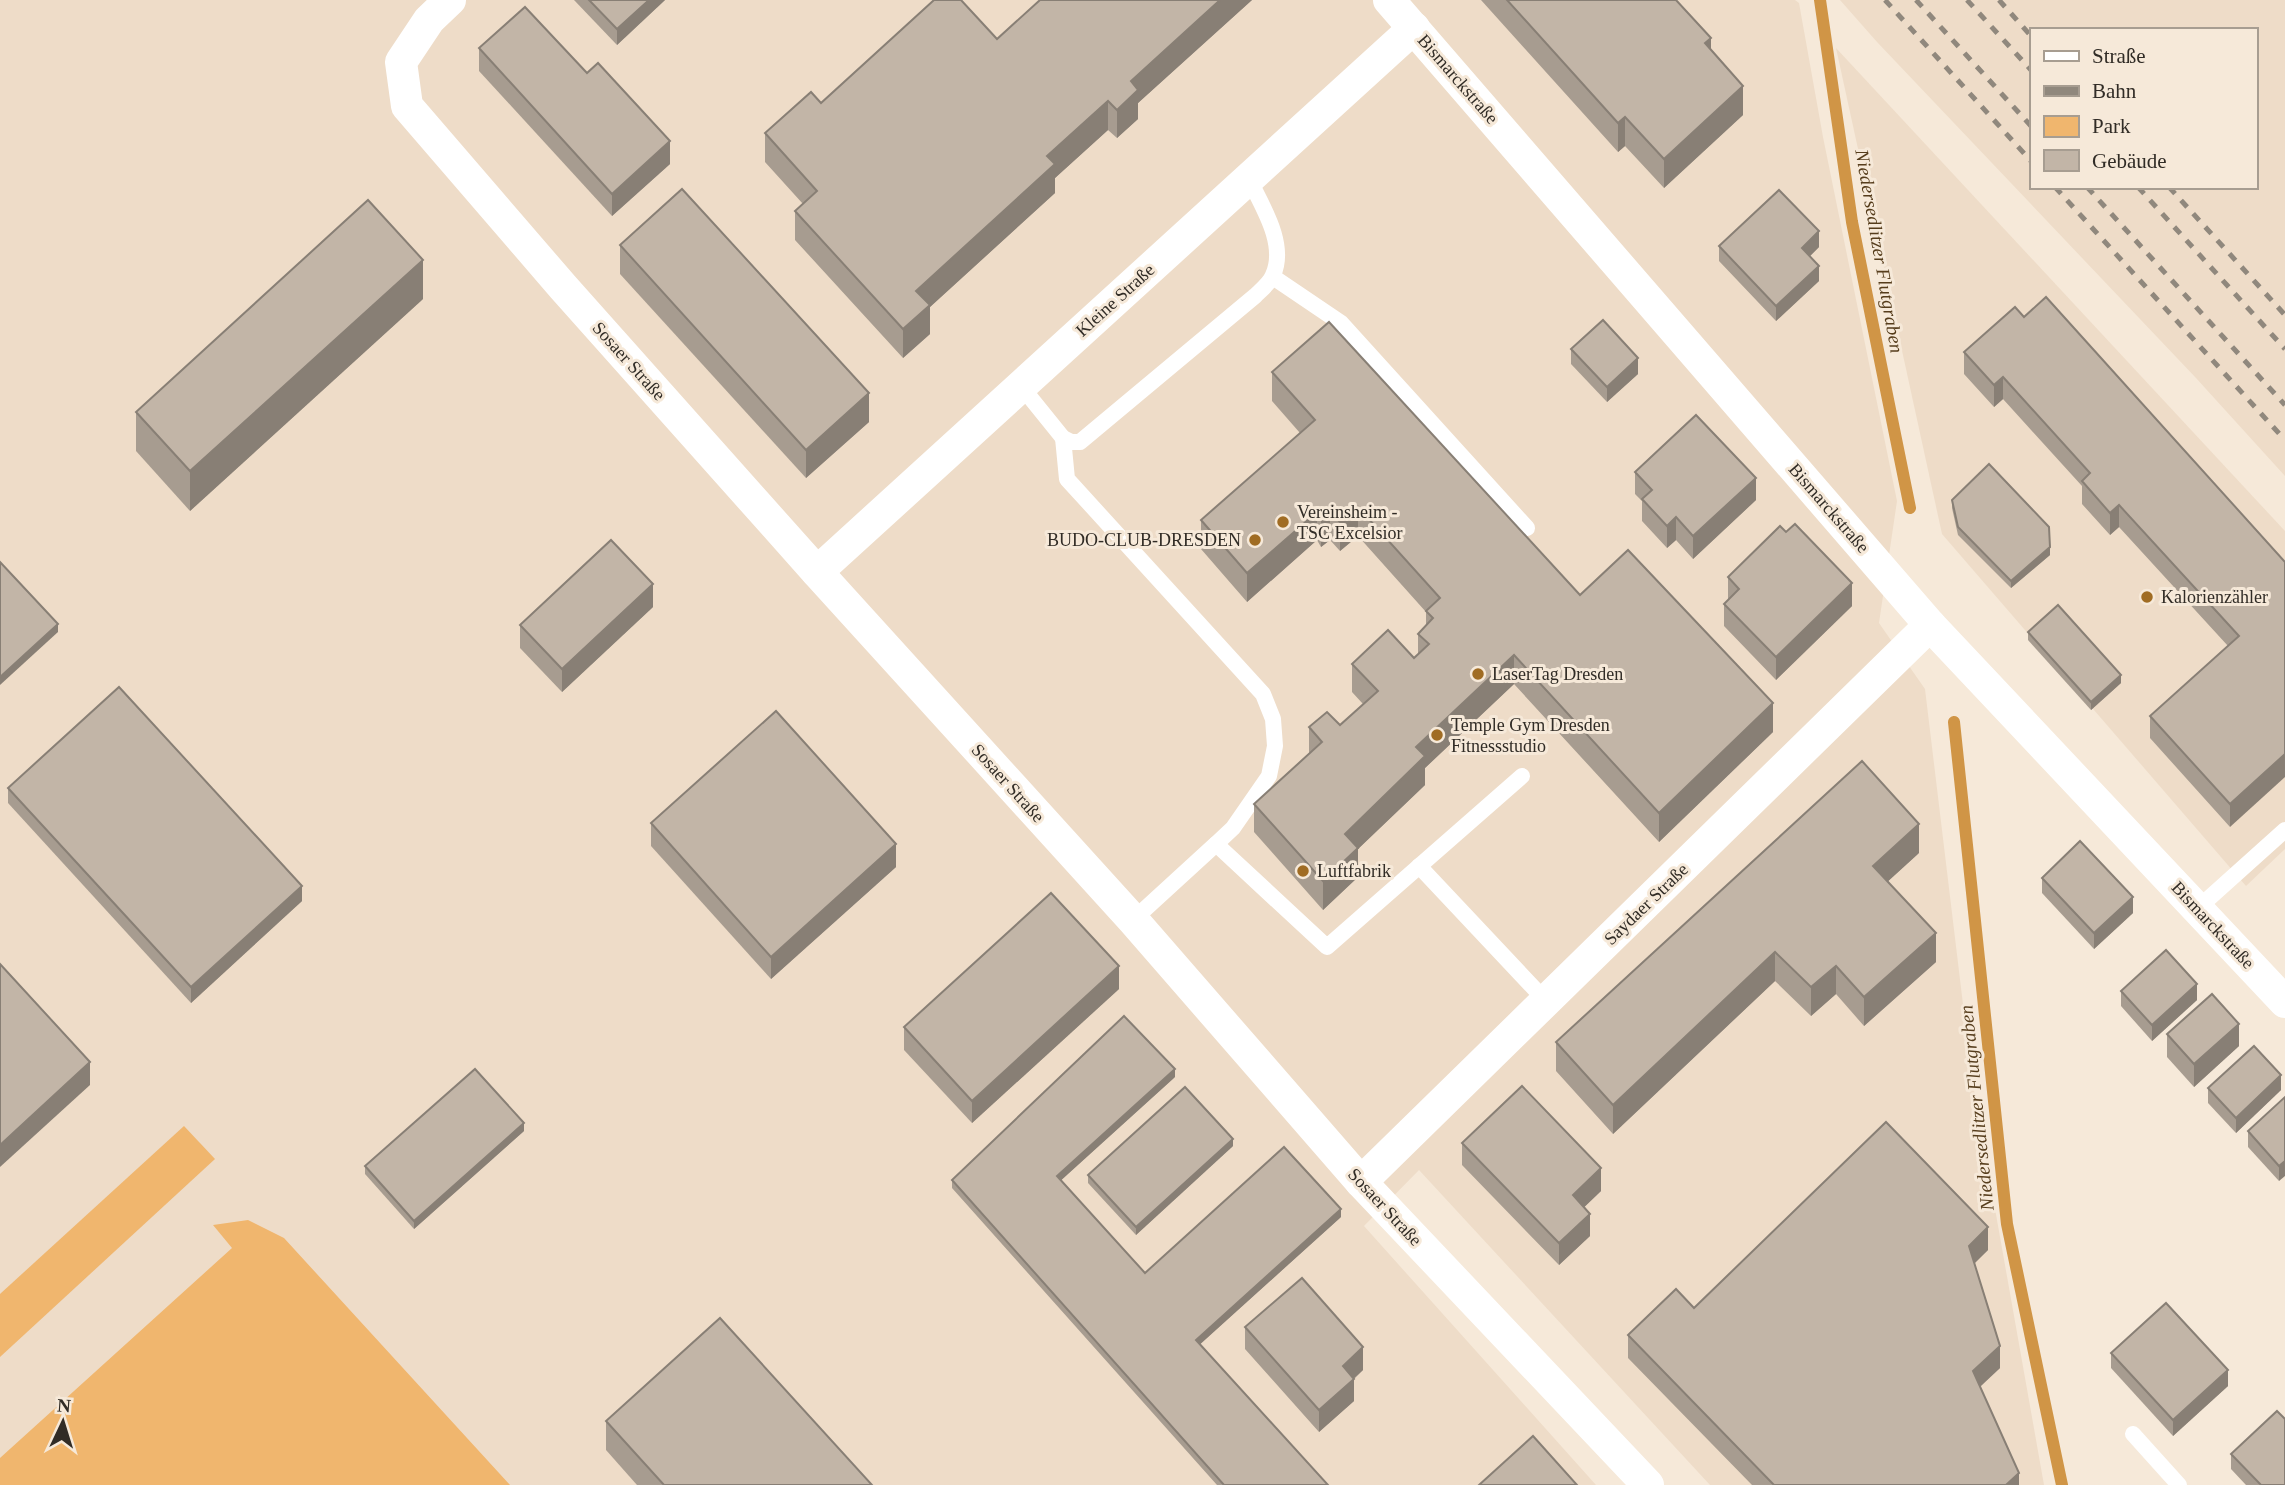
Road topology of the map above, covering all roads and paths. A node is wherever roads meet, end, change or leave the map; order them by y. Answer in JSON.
{"nodes":[{"id":1,"x":450,"y":0,"type":"edge"},
{"id":2,"x":1389,"y":0,"type":"edge"},
{"id":3,"x":1414,"y":29,"type":"junction"},
{"id":4,"x":1249,"y":179,"type":"junction"},
{"id":5,"x":1273,"y":277,"type":"junction"},
{"id":6,"x":1021,"y":386,"type":"junction"},
{"id":7,"x":1063,"y":438,"type":"junction"},
{"id":8,"x":1527,"y":527,"type":"dead end"},
{"id":9,"x":817,"y":572,"type":"junction"},
{"id":10,"x":1930,"y":625,"type":"junction"},
{"id":11,"x":1522,"y":776,"type":"dead end"},
{"id":12,"x":2285,"y":830,"type":"edge"},
{"id":13,"x":1216,"y":844,"type":"junction"},
{"id":14,"x":1419,"y":866,"type":"junction"},
{"id":15,"x":2197,"y":909,"type":"junction"},
{"id":16,"x":1133,"y":920,"type":"junction"},
{"id":17,"x":1546,"y":1001,"type":"junction"},
{"id":18,"x":2285,"y":1002,"type":"edge"},
{"id":19,"x":1361,"y":1182,"type":"junction"},
{"id":20,"x":2133,"y":1434,"type":"dead end"},
{"id":21,"x":1648,"y":1485,"type":"edge"},
{"id":22,"x":2179,"y":1485,"type":"edge"}],
"edges":[{"from":1,"to":9,"type":"street","name":"Sosaer Straße"},
{"from":2,"to":3,"type":"street","name":"Bismarckstraße"},
{"from":3,"to":4,"type":"street","name":"Kleine Straße"},
{"from":3,"to":10,"type":"street","name":"Bismarckstraße"},
{"from":4,"to":5,"type":"lane"},
{"from":4,"to":6,"type":"street","name":"Kleine Straße"},
{"from":5,"to":7,"type":"lane"},
{"from":5,"to":8,"type":"lane"},
{"from":6,"to":7,"type":"lane"},
{"from":6,"to":9,"type":"street","name":"Kleine Straße"},
{"from":7,"to":13,"type":"lane"},
{"from":9,"to":16,"type":"street","name":"Sosaer Straße"},
{"from":10,"to":15,"type":"street","name":"Bismarckstraße"},
{"from":10,"to":17,"type":"street","name":"Saydaer Straße"},
{"from":11,"to":14,"type":"lane"},
{"from":12,"to":15,"type":"lane"},
{"from":13,"to":14,"type":"lane"},
{"from":13,"to":16,"type":"lane"},
{"from":14,"to":17,"type":"lane"},
{"from":15,"to":18,"type":"street","name":"Bismarckstraße"},
{"from":16,"to":19,"type":"street","name":"Sosaer Straße"},
{"from":17,"to":19,"type":"street","name":"Saydaer Straße"},
{"from":19,"to":21,"type":"street","name":"Sosaer Straße"},
{"from":20,"to":22,"type":"lane"}]}
